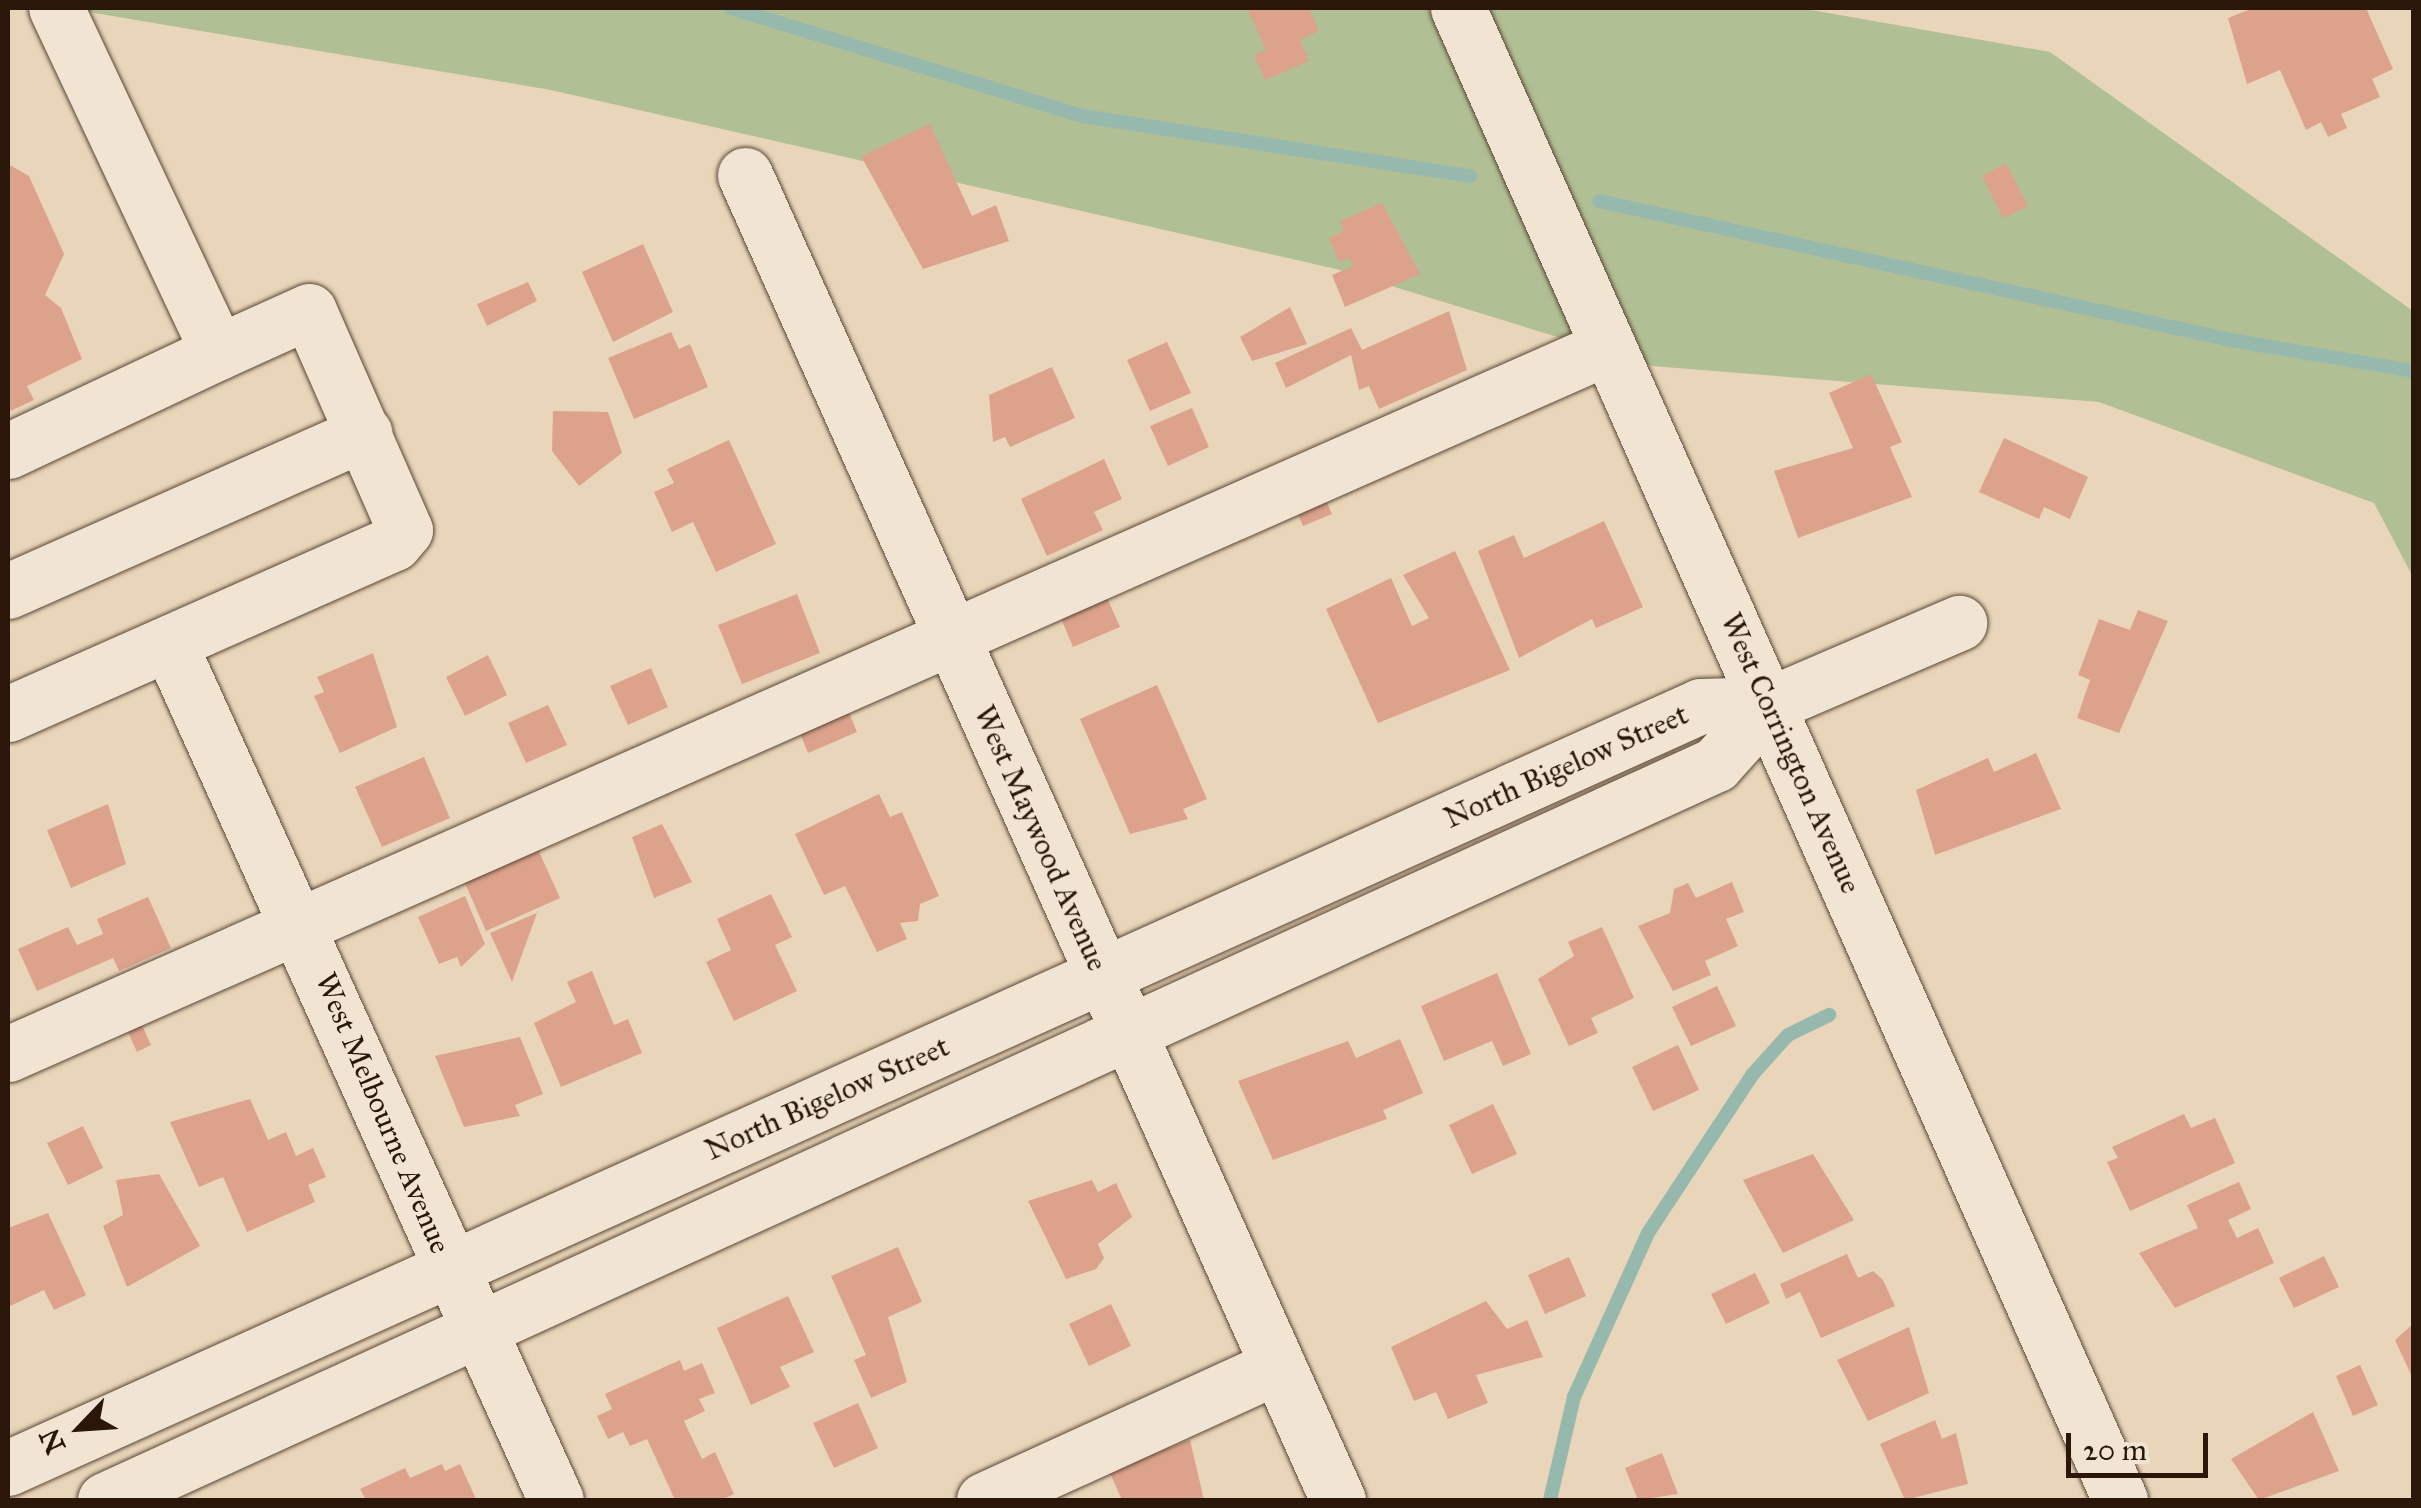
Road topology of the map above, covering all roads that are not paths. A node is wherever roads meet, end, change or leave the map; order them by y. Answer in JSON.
{"nodes":[{"id":1,"x":56,"y":8,"type":"edge"},
{"id":2,"x":1458,"y":8,"type":"edge"},
{"id":3,"x":745,"y":175,"type":"dead end"},
{"id":4,"x":1608,"y":347,"type":"junction"},
{"id":5,"x":218,"y":352,"type":"junction"},
{"id":6,"x":365,"y":434,"type":"junction"},
{"id":7,"x":8,"y":451,"type":"edge"},
{"id":8,"x":8,"y":591,"type":"edge"},
{"id":9,"x":1959,"y":623,"type":"dead end"},
{"id":10,"x":953,"y":638,"type":"junction"},
{"id":11,"x":169,"y":643,"type":"junction"},
{"id":12,"x":1770,"y":704,"type":"junction"},
{"id":13,"x":8,"y":714,"type":"edge"},
{"id":14,"x":1414,"y":834,"type":"junction"},
{"id":15,"x":1440,"y":891,"type":"junction"},
{"id":16,"x":301,"y":920,"type":"junction"},
{"id":17,"x":1101,"y":974,"type":"junction"},
{"id":18,"x":1128,"y":1034,"type":"junction"},
{"id":19,"x":8,"y":1054,"type":"edge"},
{"id":20,"x":772,"y":1122,"type":"junction"},
{"id":21,"x":798,"y":1183,"type":"junction"},
{"id":22,"x":450,"y":1268,"type":"junction"},
{"id":23,"x":477,"y":1328,"type":"junction"},
{"id":24,"x":1278,"y":1366,"type":"junction"},
{"id":25,"x":109,"y":1422,"type":"junction"},
{"id":26,"x":8,"y":1468,"type":"edge"},
{"id":27,"x":121,"y":1493,"type":"edge"},
{"id":28,"x":556,"y":1500,"type":"edge"},
{"id":29,"x":984,"y":1500,"type":"edge"},
{"id":30,"x":1338,"y":1500,"type":"edge"},
{"id":31,"x":2120,"y":1500,"type":"edge"}],
"edges":[{"from":1,"to":5,"type":"street"},
{"from":2,"to":4,"type":"street","name":"West Corrington Avenue"},
{"from":3,"to":10,"type":"street","name":"West Maywood Avenue"},
{"from":4,"to":10,"type":"street"},
{"from":4,"to":12,"type":"street","name":"West Corrington Avenue"},
{"from":5,"to":6,"type":"street"},
{"from":5,"to":7,"type":"street"},
{"from":6,"to":8,"type":"street"},
{"from":6,"to":11,"type":"street"},
{"from":9,"to":12,"type":"street"},
{"from":10,"to":16,"type":"street"},
{"from":10,"to":17,"type":"street","name":"West Maywood Avenue"},
{"from":11,"to":13,"type":"street"},
{"from":11,"to":16,"type":"street","name":"West Melbourne Avenue"},
{"from":12,"to":14,"type":"street","name":"North Bigelow Street"},
{"from":12,"to":15,"type":"street","name":"North Bigelow Street"},
{"from":12,"to":31,"type":"street","name":"West Corrington Avenue"},
{"from":14,"to":15,"type":"street"},
{"from":14,"to":17,"type":"street","name":"North Bigelow Street"},
{"from":15,"to":18,"type":"street","name":"North Bigelow Street"},
{"from":16,"to":19,"type":"street"},
{"from":16,"to":22,"type":"street","name":"West Melbourne Avenue"},
{"from":17,"to":18,"type":"street","name":"West Maywood Avenue"},
{"from":17,"to":20,"type":"street","name":"North Bigelow Street"},
{"from":18,"to":21,"type":"street","name":"North Bigelow Street"},
{"from":18,"to":24,"type":"street","name":"West Maywood Avenue"},
{"from":20,"to":21,"type":"street"},
{"from":20,"to":22,"type":"street","name":"North Bigelow Street"},
{"from":21,"to":23,"type":"street","name":"North Bigelow Street"},
{"from":22,"to":23,"type":"street","name":"West Melbourne Avenue"},
{"from":22,"to":25,"type":"street","name":"North Bigelow Street"},
{"from":23,"to":27,"type":"street","name":"North Bigelow Street"},
{"from":23,"to":28,"type":"street","name":"West Melbourne Avenue"},
{"from":24,"to":29,"type":"street"},
{"from":24,"to":30,"type":"street","name":"West Maywood Avenue"},
{"from":25,"to":26,"type":"street","name":"North Bigelow Street"},
{"from":25,"to":27,"type":"street"}]}
